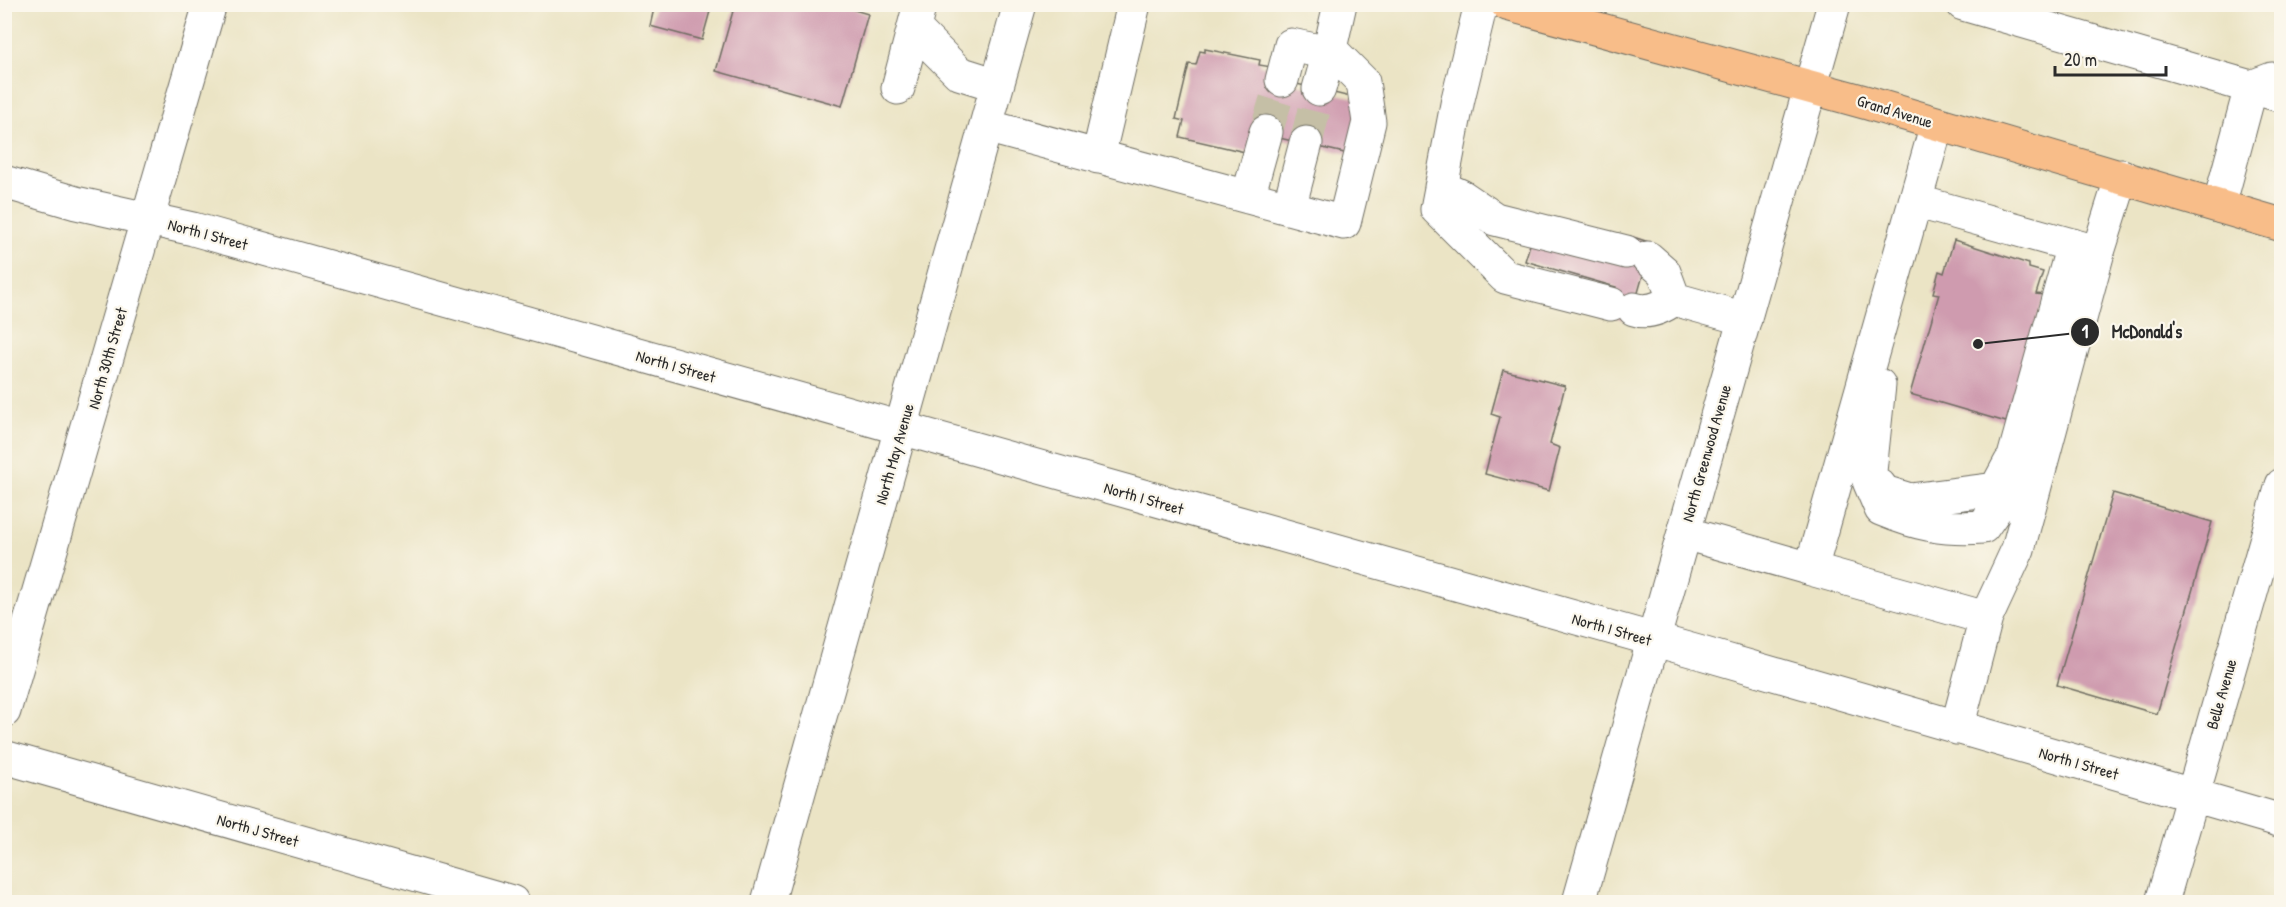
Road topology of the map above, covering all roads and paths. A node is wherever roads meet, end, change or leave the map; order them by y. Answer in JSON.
{"nodes":[{"id":1,"x":210,"y":4,"type":"edge"},
{"id":2,"x":1020,"y":4,"type":"edge"},
{"id":3,"x":1134,"y":4,"type":"edge"},
{"id":4,"x":1340,"y":4,"type":"edge"},
{"id":5,"x":1481,"y":4,"type":"edge"},
{"id":6,"x":1507,"y":4,"type":"edge"},
{"id":7,"x":1834,"y":4,"type":"edge"},
{"id":8,"x":1963,"y":4,"type":"edge"},
{"id":9,"x":917,"y":16,"type":"edge"},
{"id":10,"x":1329,"y":53,"type":"junction"},
{"id":11,"x":2282,"y":75,"type":"edge"},
{"id":12,"x":1282,"y":80,"type":"tunnel mouth"},
{"id":13,"x":997,"y":85,"type":"junction"},
{"id":14,"x":1811,"y":87,"type":"junction"},
{"id":15,"x":898,"y":88,"type":"dead end"},
{"id":16,"x":1319,"y":89,"type":"tunnel mouth"},
{"id":17,"x":2266,"y":92,"type":"edge"},
{"id":18,"x":1937,"y":124,"type":"junction"},
{"id":19,"x":986,"y":126,"type":"junction"},
{"id":20,"x":1266,"y":132,"type":"tunnel mouth"},
{"id":21,"x":1306,"y":143,"type":"tunnel mouth"},
{"id":22,"x":1098,"y":157,"type":"junction"},
{"id":23,"x":2122,"y":176,"type":"junction"},
{"id":24,"x":4,"y":182,"type":"edge"},
{"id":25,"x":1441,"y":188,"type":"junction"},
{"id":26,"x":1248,"y":197,"type":"junction"},
{"id":27,"x":1915,"y":201,"type":"junction"},
{"id":28,"x":2219,"y":206,"type":"junction"},
{"id":29,"x":1289,"y":208,"type":"junction"},
{"id":30,"x":148,"y":219,"type":"junction"},
{"id":31,"x":2282,"y":225,"type":"edge"},
{"id":32,"x":2085,"y":249,"type":"junction"},
{"id":33,"x":1674,"y":299,"type":"junction"},
{"id":34,"x":1885,"y":308,"type":"junction"},
{"id":35,"x":1745,"y":319,"type":"junction"},
{"id":36,"x":901,"y":429,"type":"junction"},
{"id":37,"x":2282,"y":485,"type":"edge"},
{"id":38,"x":1684,"y":533,"type":"junction"},
{"id":39,"x":1811,"y":569,"type":"junction"},
{"id":40,"x":1986,"y":618,"type":"junction"},
{"id":41,"x":1653,"y":640,"type":"junction"},
{"id":42,"x":4,"y":711,"type":"edge"},
{"id":43,"x":1957,"y":728,"type":"junction"},
{"id":44,"x":4,"y":757,"type":"edge"},
{"id":45,"x":2192,"y":795,"type":"junction"},
{"id":46,"x":2282,"y":821,"type":"edge"},
{"id":47,"x":512,"y":903,"type":"edge"},
{"id":48,"x":768,"y":903,"type":"edge"},
{"id":49,"x":1580,"y":903,"type":"edge"},
{"id":50,"x":2162,"y":903,"type":"edge"}],
"edges":[{"from":1,"to":30,"type":"street","name":"North 30th Street"},
{"from":2,"to":13,"type":"street","name":"North May Avenue"},
{"from":3,"to":22,"type":"street"},
{"from":4,"to":10,"type":"street"},
{"from":5,"to":25,"type":"street"},
{"from":6,"to":14,"type":"main road","name":"Grand Avenue"},
{"from":7,"to":14,"type":"street","name":"North Greenwood Avenue"},
{"from":8,"to":17,"type":"street"},
{"from":9,"to":13,"type":"street"},
{"from":9,"to":15,"type":"street"},
{"from":10,"to":12,"type":"street"},
{"from":10,"to":16,"type":"street"},
{"from":10,"to":29,"type":"street"},
{"from":11,"to":17,"type":"street"},
{"from":13,"to":19,"type":"street","name":"North May Avenue"},
{"from":14,"to":18,"type":"main road","name":"Grand Avenue"},
{"from":14,"to":35,"type":"street","name":"North Greenwood Avenue"},
{"from":17,"to":28,"type":"street"},
{"from":18,"to":23,"type":"main road","name":"Grand Avenue"},
{"from":18,"to":27,"type":"street"},
{"from":19,"to":22,"type":"street"},
{"from":19,"to":36,"type":"street","name":"North May Avenue"},
{"from":20,"to":26,"type":"street"},
{"from":21,"to":29,"type":"street"},
{"from":22,"to":26,"type":"street"},
{"from":23,"to":28,"type":"main road","name":"Grand Avenue"},
{"from":23,"to":32,"type":"street"},
{"from":24,"to":30,"type":"street","name":"North I Street"},
{"from":25,"to":33,"type":"street"},
{"from":25,"to":33,"type":"street"},
{"from":26,"to":29,"type":"street"},
{"from":27,"to":32,"type":"street"},
{"from":27,"to":34,"type":"street"},
{"from":28,"to":31,"type":"main road","name":"Grand Avenue"},
{"from":30,"to":36,"type":"street","name":"North I Street"},
{"from":30,"to":42,"type":"street","name":"North 30th Street"},
{"from":32,"to":34,"type":"street"},
{"from":32,"to":40,"type":"street"},
{"from":33,"to":35,"type":"street"},
{"from":34,"to":39,"type":"street"},
{"from":35,"to":38,"type":"street","name":"North Greenwood Avenue"},
{"from":36,"to":41,"type":"street","name":"North I Street"},
{"from":36,"to":48,"type":"street","name":"North May Avenue"},
{"from":37,"to":45,"type":"street","name":"Belle Avenue"},
{"from":38,"to":39,"type":"street"},
{"from":38,"to":41,"type":"street","name":"North Greenwood Avenue"},
{"from":39,"to":40,"type":"street"},
{"from":40,"to":43,"type":"street"},
{"from":41,"to":43,"type":"street","name":"North I Street"},
{"from":41,"to":49,"type":"street","name":"North Greenwood Avenue"},
{"from":43,"to":45,"type":"street","name":"North I Street"},
{"from":44,"to":47,"type":"street","name":"North J Street"},
{"from":45,"to":46,"type":"street","name":"North I Street"},
{"from":45,"to":50,"type":"street","name":"Belle Avenue"}]}
